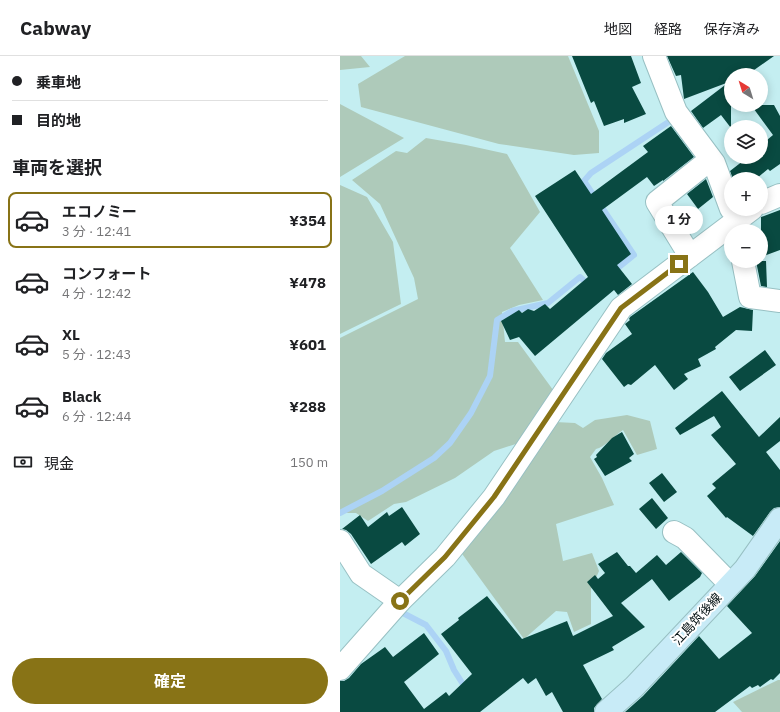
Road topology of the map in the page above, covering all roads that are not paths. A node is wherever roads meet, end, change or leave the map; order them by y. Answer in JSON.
{"nodes":[{"id":1,"x":654,"y":56,"type":"edge"},
{"id":2,"x":711,"y":159,"type":"junction"},
{"id":3,"x":724,"y":186,"type":"edge"},
{"id":4,"x":780,"y":195,"type":"edge"},
{"id":5,"x":768,"y":200,"type":"edge"},
{"id":6,"x":737,"y":216,"type":"edge"},
{"id":7,"x":690,"y":256,"type":"junction"},
{"id":8,"x":744,"y":268,"type":"edge"},
{"id":9,"x":780,"y":301,"type":"edge"},
{"id":10,"x":780,"y":519,"type":"edge"},
{"id":11,"x":674,"y":532,"type":"dead end"},
{"id":12,"x":340,"y":541,"type":"edge"},
{"id":13,"x":730,"y":584,"type":"junction"},
{"id":14,"x":400,"y":601,"type":"junction"},
{"id":15,"x":340,"y":669,"type":"edge"},
{"id":16,"x":606,"y":712,"type":"edge"}],
"edges":[{"from":1,"to":2,"type":"street"},
{"from":2,"to":3,"type":"street"},
{"from":2,"to":7,"type":"street"},
{"from":4,"to":5,"type":"street"},
{"from":6,"to":7,"type":"street"},
{"from":7,"to":14,"type":"street"},
{"from":8,"to":9,"type":"street"},
{"from":10,"to":13,"type":"main road","name":"江島筑後線"},
{"from":11,"to":13,"type":"street"},
{"from":12,"to":14,"type":"street"},
{"from":13,"to":16,"type":"main road","name":"江島筑後線"},
{"from":14,"to":15,"type":"street"}]}
